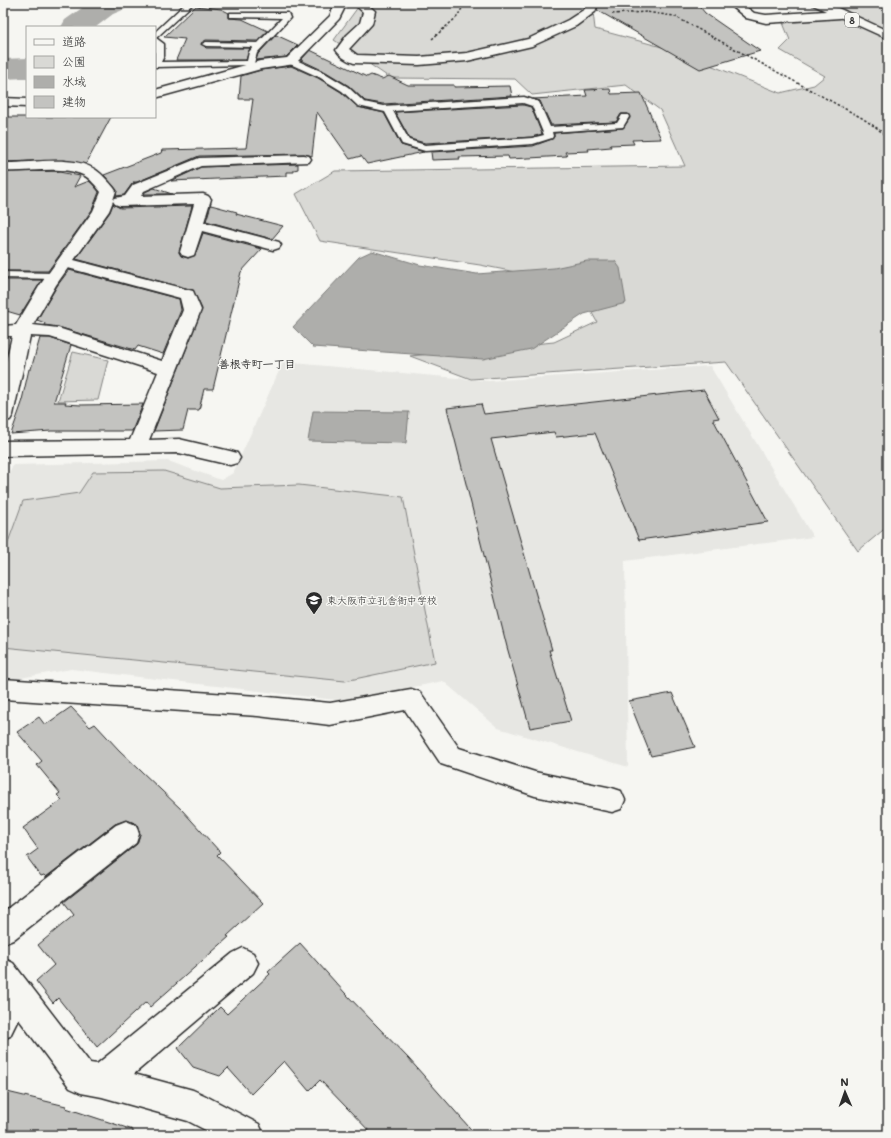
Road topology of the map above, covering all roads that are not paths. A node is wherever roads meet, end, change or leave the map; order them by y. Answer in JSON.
{"nodes":[{"id":1,"x":190,"y":3,"type":"edge"},
{"id":2,"x":341,"y":3,"type":"edge"},
{"id":3,"x":359,"y":3,"type":"edge"},
{"id":4,"x":734,"y":3,"type":"edge"},
{"id":5,"x":817,"y":3,"type":"edge"},
{"id":6,"x":591,"y":6,"type":"edge"},
{"id":7,"x":840,"y":14,"type":"junction"},
{"id":8,"x":233,"y":15,"type":"dead end"},
{"id":9,"x":156,"y":35,"type":"edge"},
{"id":10,"x":888,"y":35,"type":"edge"},
{"id":11,"x":156,"y":41,"type":"edge"},
{"id":12,"x":206,"y":44,"type":"dead end"},
{"id":13,"x":260,"y":45,"type":"junction"},
{"id":14,"x":290,"y":61,"type":"junction"},
{"id":15,"x":156,"y":62,"type":"edge"},
{"id":16,"x":156,"y":64,"type":"edge"},
{"id":17,"x":250,"y":66,"type":"junction"},
{"id":18,"x":156,"y":94,"type":"edge"},
{"id":19,"x":3,"y":102,"type":"edge"},
{"id":20,"x":26,"y":103,"type":"edge"},
{"id":21,"x":388,"y":109,"type":"junction"},
{"id":22,"x":625,"y":117,"type":"dead end"},
{"id":23,"x":546,"y":130,"type":"junction"},
{"id":24,"x":304,"y":159,"type":"dead end"},
{"id":25,"x":3,"y":167,"type":"edge"},
{"id":26,"x":105,"y":201,"type":"junction"},
{"id":27,"x":130,"y":201,"type":"junction"},
{"id":28,"x":196,"y":225,"type":"junction"},
{"id":29,"x":272,"y":245,"type":"dead end"},
{"id":30,"x":188,"y":252,"type":"dead end"},
{"id":31,"x":64,"y":262,"type":"junction"},
{"id":32,"x":3,"y":275,"type":"edge"},
{"id":33,"x":54,"y":276,"type":"junction"},
{"id":34,"x":22,"y":330,"type":"junction"},
{"id":35,"x":3,"y":331,"type":"edge"},
{"id":36,"x":168,"y":369,"type":"junction"},
{"id":37,"x":3,"y":415,"type":"edge"},
{"id":38,"x":137,"y":446,"type":"junction"},
{"id":39,"x":3,"y":447,"type":"edge"},
{"id":40,"x":230,"y":458,"type":"dead end"},
{"id":41,"x":3,"y":689,"type":"edge"},
{"id":42,"x":612,"y":800,"type":"dead end"},
{"id":43,"x":126,"y":834,"type":"dead end"},
{"id":44,"x":3,"y":930,"type":"edge"},
{"id":45,"x":243,"y":963,"type":"dead end"},
{"id":46,"x":11,"y":984,"type":"edge"},
{"id":47,"x":3,"y":1029,"type":"edge"},
{"id":48,"x":102,"y":1081,"type":"junction"},
{"id":49,"x":247,"y":1135,"type":"edge"}],
"edges":[{"from":1,"to":9,"type":"lane"},
{"from":2,"to":14,"type":"street"},
{"from":3,"to":6,"type":"street"},
{"from":4,"to":7,"type":"street"},
{"from":5,"to":7,"type":"street","number":"8"},
{"from":7,"to":10,"type":"street","number":"8"},
{"from":8,"to":13,"type":"lane"},
{"from":11,"to":15,"type":"lane"},
{"from":12,"to":13,"type":"lane"},
{"from":13,"to":17,"type":"lane"},
{"from":14,"to":17,"type":"street"},
{"from":14,"to":21,"type":"lane"},
{"from":16,"to":17,"type":"lane"},
{"from":17,"to":18,"type":"street"},
{"from":19,"to":20,"type":"street"},
{"from":21,"to":23,"type":"lane"},
{"from":21,"to":23,"type":"lane"},
{"from":22,"to":23,"type":"lane"},
{"from":24,"to":27,"type":"street"},
{"from":25,"to":26,"type":"street"},
{"from":26,"to":27,"type":"street"},
{"from":26,"to":31,"type":"street"},
{"from":27,"to":28,"type":"street"},
{"from":28,"to":29,"type":"street"},
{"from":28,"to":30,"type":"street"},
{"from":31,"to":33,"type":"street"},
{"from":31,"to":36,"type":"street"},
{"from":32,"to":33,"type":"lane"},
{"from":33,"to":34,"type":"street"},
{"from":34,"to":35,"type":"street"},
{"from":34,"to":36,"type":"street"},
{"from":34,"to":37,"type":"street"},
{"from":36,"to":38,"type":"street"},
{"from":38,"to":39,"type":"street"},
{"from":38,"to":40,"type":"street"},
{"from":41,"to":42,"type":"street"},
{"from":43,"to":44,"type":"street"},
{"from":45,"to":48,"type":"street"},
{"from":46,"to":47,"type":"lane"},
{"from":46,"to":48,"type":"street"},
{"from":48,"to":49,"type":"street"}]}
